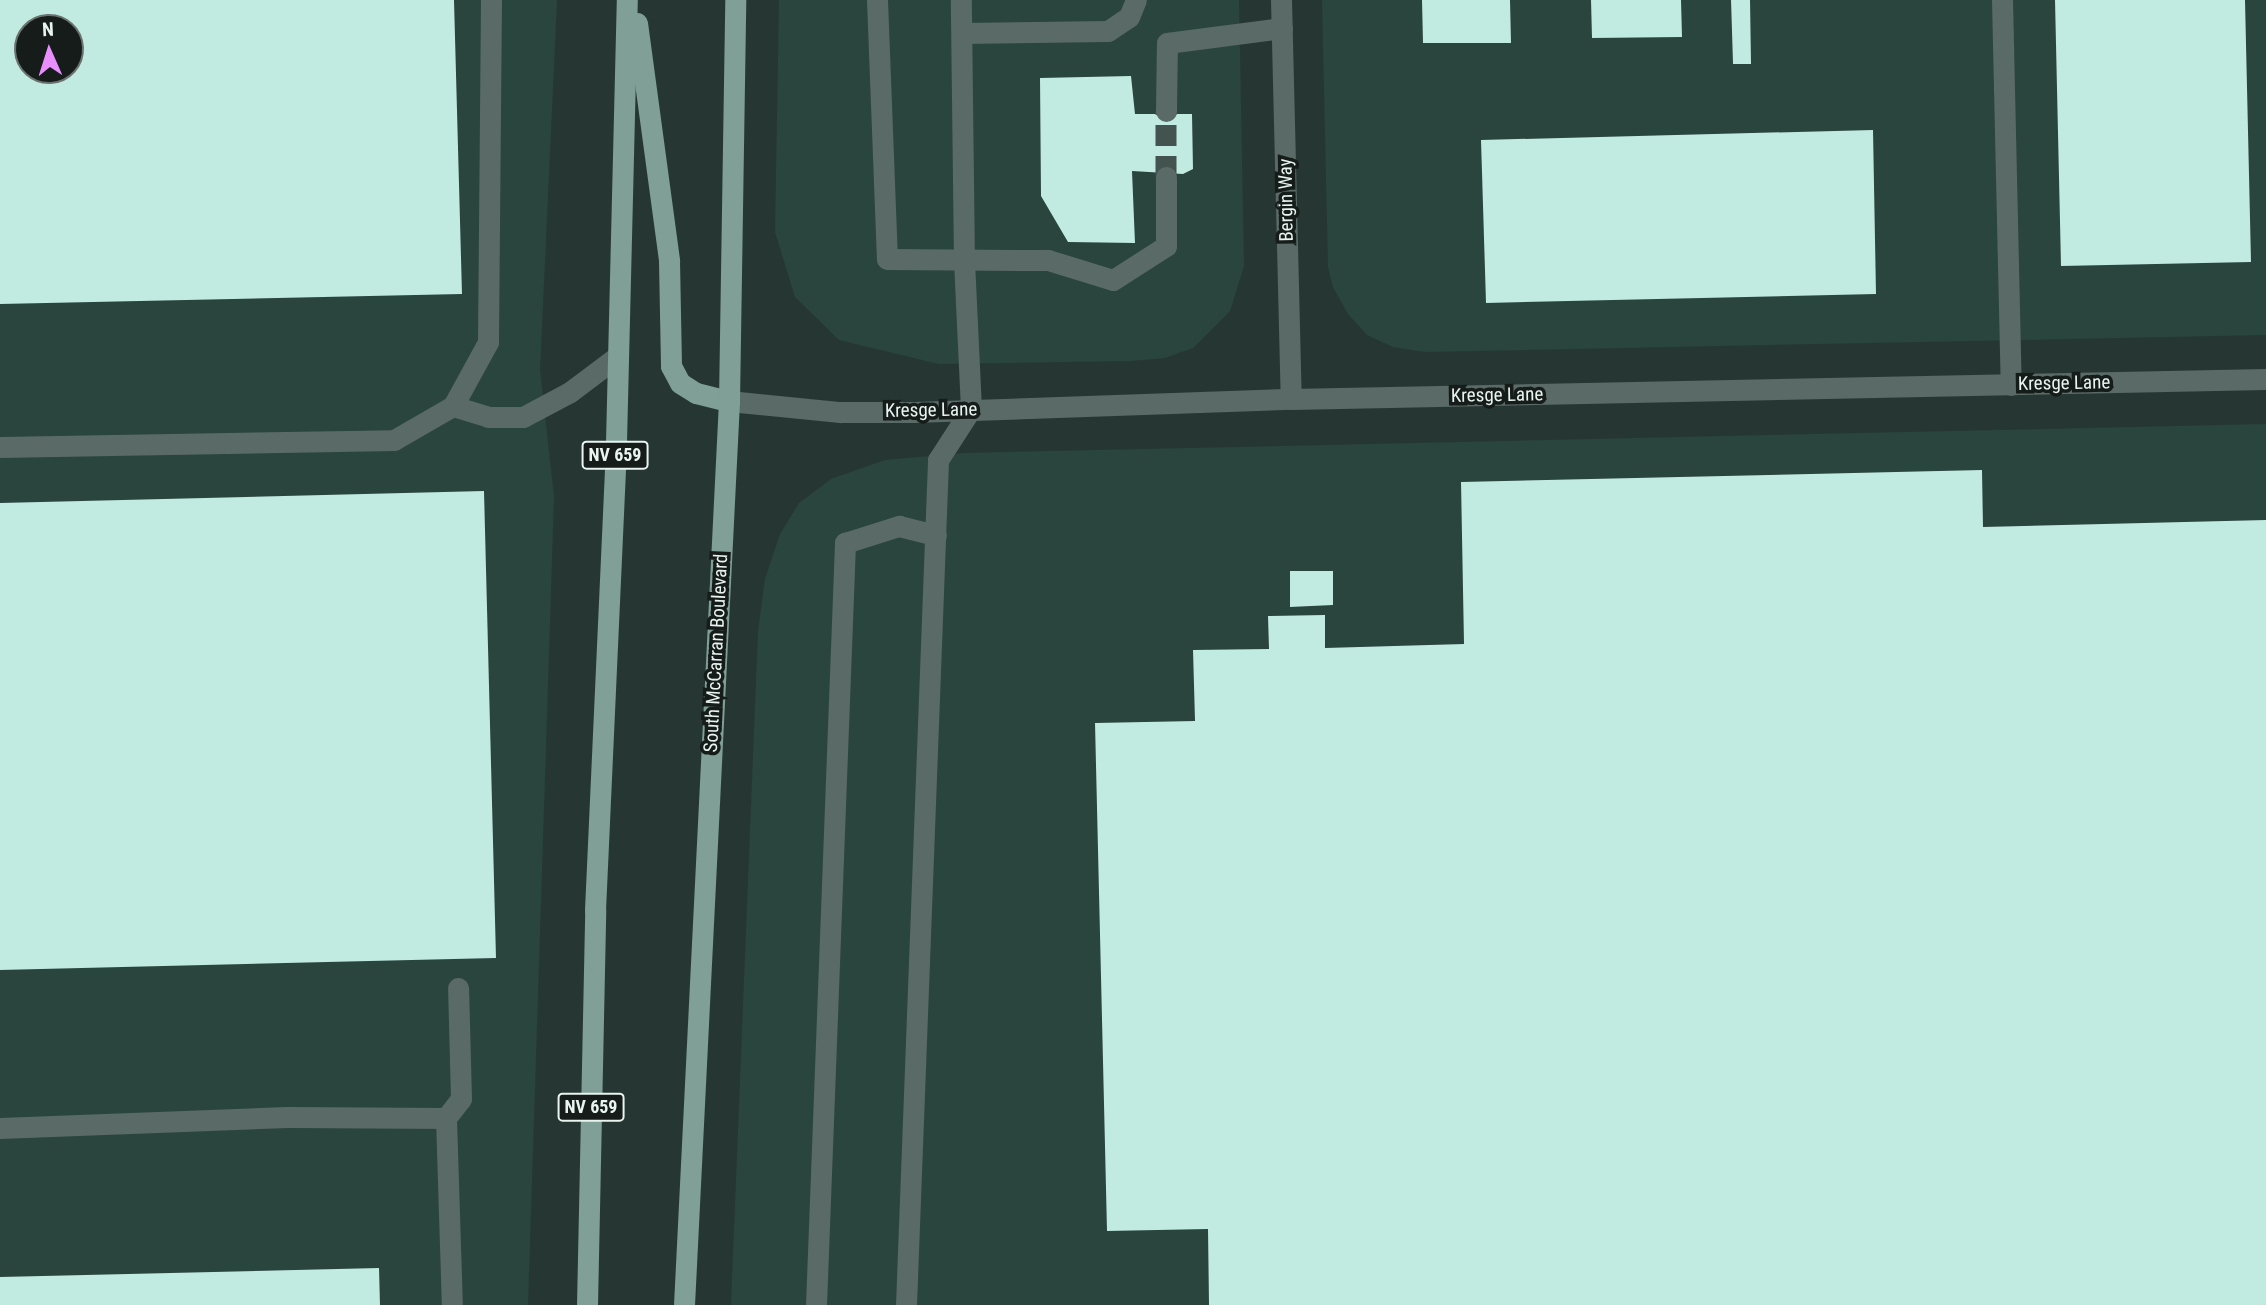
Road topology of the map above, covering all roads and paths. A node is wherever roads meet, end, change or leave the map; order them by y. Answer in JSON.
{"nodes":[{"id":1,"x":491,"y":0,"type":"edge"},
{"id":2,"x":627,"y":0,"type":"edge"},
{"id":3,"x":634,"y":0,"type":"edge"},
{"id":4,"x":735,"y":0,"type":"edge"},
{"id":5,"x":877,"y":0,"type":"edge"},
{"id":6,"x":961,"y":0,"type":"edge"},
{"id":7,"x":1136,"y":0,"type":"edge"},
{"id":8,"x":1281,"y":0,"type":"edge"},
{"id":9,"x":2002,"y":0,"type":"edge"},
{"id":10,"x":1282,"y":28,"type":"junction"},
{"id":11,"x":962,"y":33,"type":"junction"},
{"id":12,"x":1166,"y":111,"type":"tunnel mouth"},
{"id":13,"x":1166,"y":177,"type":"tunnel mouth"},
{"id":14,"x":964,"y":262,"type":"junction"},
{"id":15,"x":618,"y":356,"type":"junction"},
{"id":16,"x":2266,"y":379,"type":"edge"},
{"id":17,"x":2011,"y":384,"type":"junction"},
{"id":18,"x":1292,"y":399,"type":"junction"},
{"id":19,"x":729,"y":401,"type":"junction"},
{"id":20,"x":453,"y":406,"type":"junction"},
{"id":21,"x":971,"y":410,"type":"junction"},
{"id":22,"x":0,"y":447,"type":"edge"},
{"id":23,"x":936,"y":535,"type":"junction"},
{"id":24,"x":458,"y":988,"type":"dead end"},
{"id":25,"x":446,"y":1118,"type":"junction"},
{"id":26,"x":0,"y":1128,"type":"edge"},
{"id":27,"x":907,"y":1297,"type":"edge"},
{"id":28,"x":452,"y":1305,"type":"edge"},
{"id":29,"x":587,"y":1305,"type":"edge"},
{"id":30,"x":684,"y":1305,"type":"edge"},
{"id":31,"x":816,"y":1305,"type":"edge"}],
"edges":[{"from":1,"to":20,"type":"street"},
{"from":2,"to":15,"type":"main road","number":"NV 659"},
{"from":3,"to":19,"type":"main road"},
{"from":4,"to":19,"type":"main road","name":"South McCarran Boulevard"},
{"from":5,"to":14,"type":"street"},
{"from":6,"to":11,"type":"street"},
{"from":7,"to":11,"type":"street"},
{"from":8,"to":10,"type":"street","name":"Bergin Way"},
{"from":9,"to":17,"type":"street"},
{"from":10,"to":12,"type":"street"},
{"from":10,"to":18,"type":"street","name":"Bergin Way"},
{"from":11,"to":14,"type":"street"},
{"from":13,"to":14,"type":"street"},
{"from":14,"to":21,"type":"street"},
{"from":15,"to":20,"type":"street"},
{"from":15,"to":29,"type":"main road","number":"NV 659"},
{"from":16,"to":17,"type":"street","name":"Kresge Lane"},
{"from":17,"to":18,"type":"street","name":"Kresge Lane"},
{"from":18,"to":21,"type":"street","name":"Kresge Lane"},
{"from":19,"to":21,"type":"street","name":"Kresge Lane"},
{"from":19,"to":30,"type":"main road","name":"South McCarran Boulevard"},
{"from":20,"to":22,"type":"street"},
{"from":21,"to":23,"type":"street"},
{"from":23,"to":27,"type":"street"},
{"from":23,"to":31,"type":"street"},
{"from":24,"to":25,"type":"street"},
{"from":25,"to":26,"type":"street"},
{"from":25,"to":28,"type":"street"}]}
